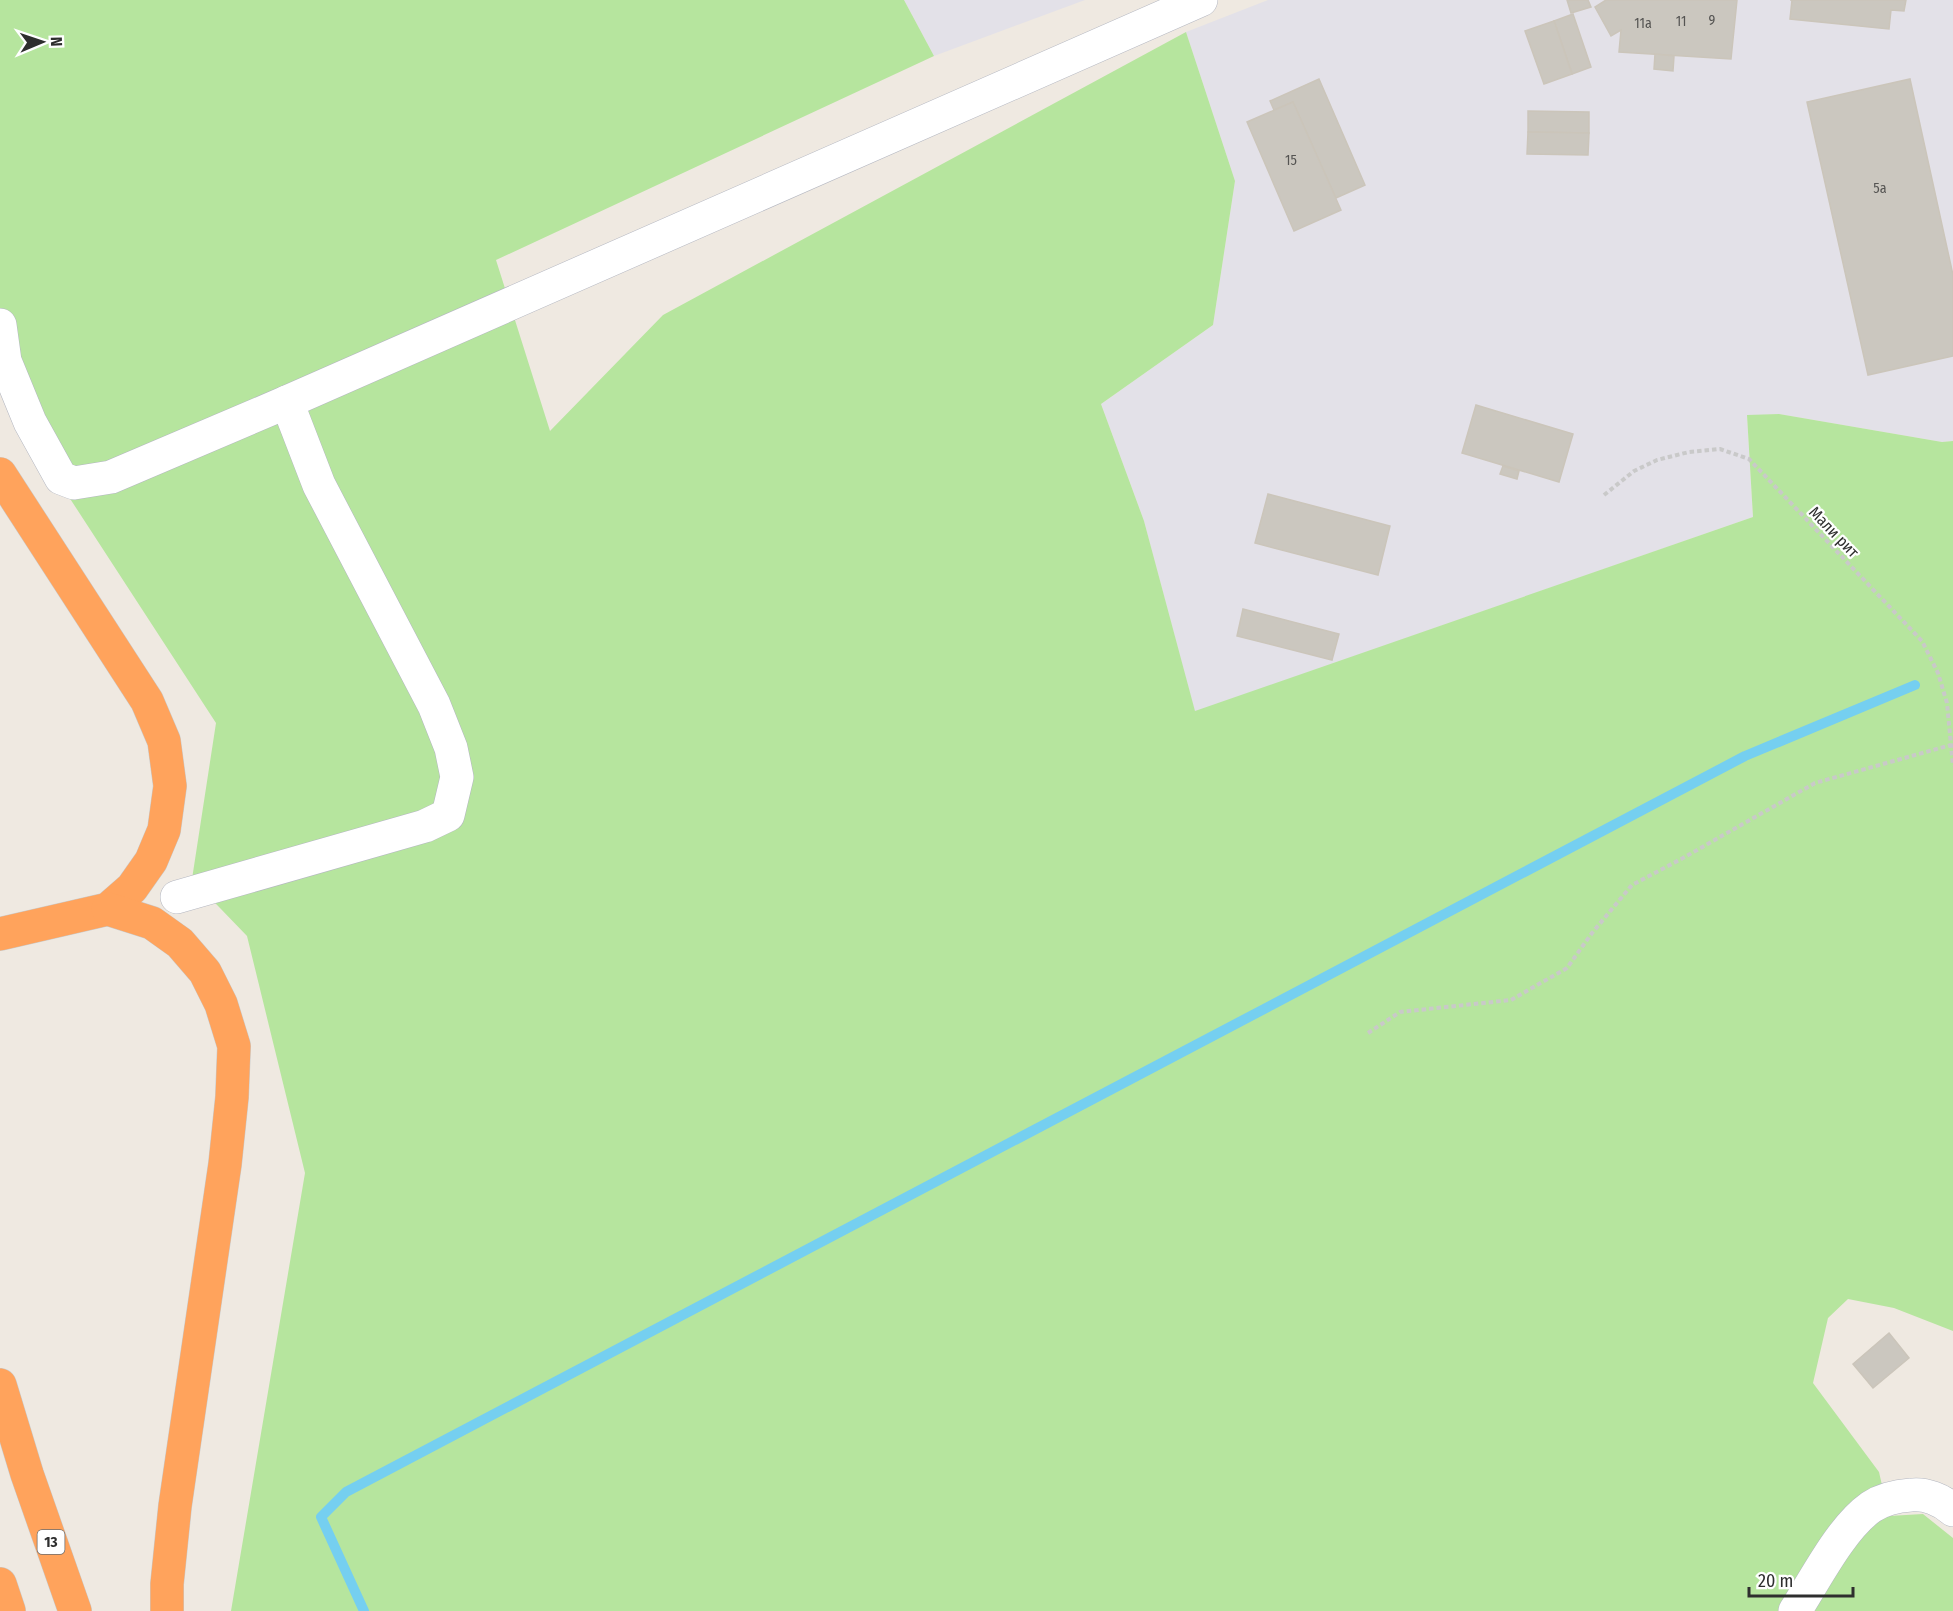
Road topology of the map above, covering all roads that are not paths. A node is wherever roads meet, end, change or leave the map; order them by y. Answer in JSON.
{"nodes":[{"id":1,"x":1200,"y":0,"type":"edge"},
{"id":2,"x":0,"y":325,"type":"edge"},
{"id":3,"x":288,"y":402,"type":"junction"},
{"id":4,"x":0,"y":474,"type":"edge"},
{"id":5,"x":177,"y":897,"type":"dead end"},
{"id":6,"x":108,"y":909,"type":"junction"},
{"id":7,"x":0,"y":934,"type":"edge"},
{"id":8,"x":0,"y":1385,"type":"edge"},
{"id":9,"x":1953,"y":1510,"type":"edge"},
{"id":10,"x":0,"y":1584,"type":"edge"},
{"id":11,"x":9,"y":1611,"type":"edge"},
{"id":12,"x":75,"y":1611,"type":"edge"},
{"id":13,"x":167,"y":1611,"type":"edge"},
{"id":14,"x":1795,"y":1611,"type":"edge"}],
"edges":[{"from":1,"to":3,"type":"street"},
{"from":2,"to":3,"type":"street"},
{"from":3,"to":5,"type":"street"},
{"from":4,"to":6,"type":"highway"},
{"from":6,"to":7,"type":"highway"},
{"from":6,"to":13,"type":"highway"},
{"from":8,"to":12,"type":"highway","number":"13"},
{"from":9,"to":14,"type":"street"},
{"from":10,"to":11,"type":"highway"}]}
